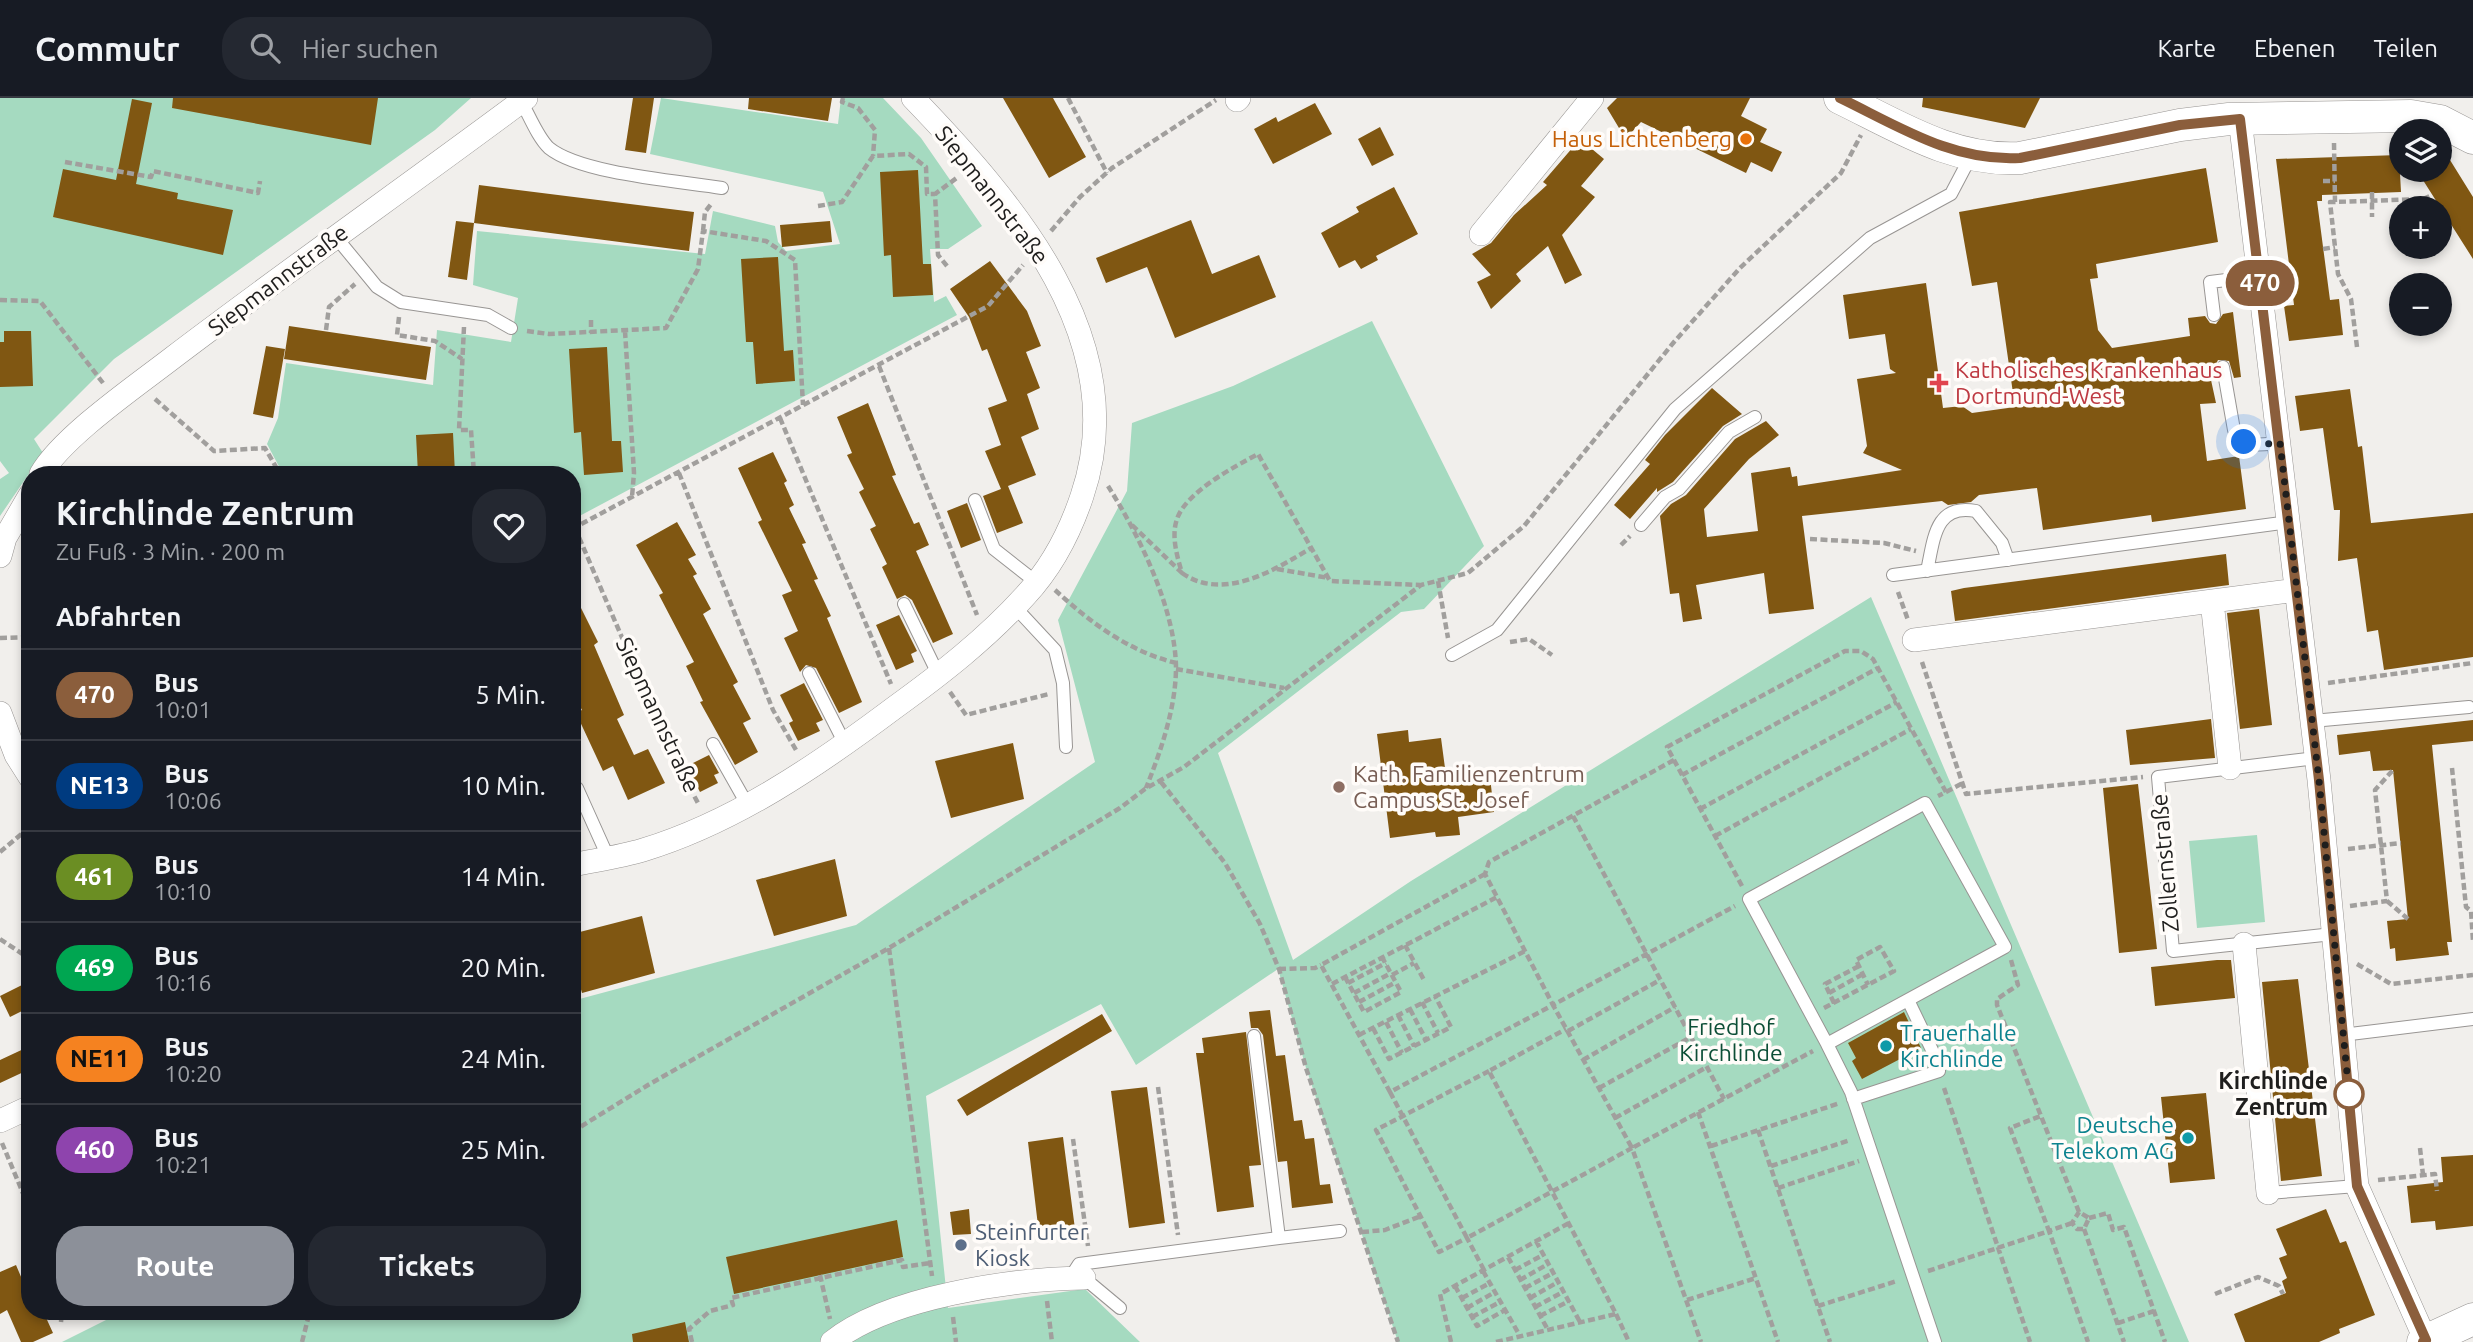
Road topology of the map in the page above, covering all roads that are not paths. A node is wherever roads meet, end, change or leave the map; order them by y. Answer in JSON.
{"nodes":[{"id":1,"x":913,"y":98,"type":"edge"},
{"id":2,"x":1592,"y":98,"type":"edge"},
{"id":3,"x":1840,"y":98,"type":"edge"},
{"id":4,"x":524,"y":100,"type":"edge"},
{"id":5,"x":2337,"y":117,"type":"edge"},
{"id":6,"x":2240,"y":119,"type":"junction"},
{"id":7,"x":2473,"y":138,"type":"edge"},
{"id":8,"x":1971,"y":156,"type":"junction"},
{"id":9,"x":722,"y":188,"type":"road end"},
{"id":10,"x":1481,"y":234,"type":"dead end"},
{"id":11,"x":335,"y":236,"type":"junction"},
{"id":12,"x":2259,"y":276,"type":"junction"},
{"id":13,"x":2214,"y":315,"type":"dead end"},
{"id":14,"x":511,"y":328,"type":"dead end"},
{"id":15,"x":2223,"y":367,"type":"dead end"},
{"id":16,"x":1755,"y":417,"type":"dead end"},
{"id":17,"x":2280,"y":443,"type":"junction"},
{"id":18,"x":46,"y":466,"type":"edge"},
{"id":19,"x":975,"y":500,"type":"dead end"},
{"id":20,"x":21,"y":510,"type":"edge"},
{"id":21,"x":2289,"y":522,"type":"junction"},
{"id":22,"x":1641,"y":525,"type":"dead end"},
{"id":23,"x":0,"y":556,"type":"edge"},
{"id":24,"x":2008,"y":560,"type":"junction"},
{"id":25,"x":1927,"y":570,"type":"junction"},
{"id":26,"x":1893,"y":575,"type":"road end"},
{"id":27,"x":1036,"y":582,"type":"junction"},
{"id":28,"x":2297,"y":590,"type":"junction"},
{"id":29,"x":2212,"y":601,"type":"junction"},
{"id":30,"x":904,"y":604,"type":"dead end"},
{"id":31,"x":1014,"y":607,"type":"junction"},
{"id":32,"x":1914,"y":640,"type":"road end"},
{"id":33,"x":1452,"y":655,"type":"road end"},
{"id":34,"x":809,"y":673,"type":"dead end"},
{"id":35,"x":939,"y":676,"type":"junction"},
{"id":36,"x":2469,"y":706,"type":"dead end"},
{"id":37,"x":0,"y":713,"type":"edge"},
{"id":38,"x":2312,"y":722,"type":"junction"},
{"id":39,"x":713,"y":744,"type":"dead end"},
{"id":40,"x":845,"y":744,"type":"junction"},
{"id":41,"x":1066,"y":747,"type":"dead end"},
{"id":42,"x":2316,"y":758,"type":"junction"},
{"id":43,"x":21,"y":763,"type":"edge"},
{"id":44,"x":2230,"y":768,"type":"junction"},
{"id":45,"x":581,"y":797,"type":"edge"},
{"id":46,"x":747,"y":804,"type":"junction"},
{"id":47,"x":608,"y":857,"type":"junction"},
{"id":48,"x":581,"y":863,"type":"edge"},
{"id":49,"x":2333,"y":934,"type":"junction"},
{"id":50,"x":2244,"y":944,"type":"junction"},
{"id":51,"x":1908,"y":1000,"type":"junction"},
{"id":52,"x":2473,"y":1019,"type":"edge"},
{"id":53,"x":2343,"y":1035,"type":"junction"},
{"id":54,"x":1254,"y":1036,"type":"dead end"},
{"id":55,"x":1826,"y":1044,"type":"junction"},
{"id":56,"x":1853,"y":1099,"type":"junction"},
{"id":57,"x":21,"y":1111,"type":"edge"},
{"id":58,"x":0,"y":1121,"type":"edge"},
{"id":59,"x":2368,"y":1183,"type":"junction"},
{"id":60,"x":2268,"y":1193,"type":"joint"},
{"id":61,"x":1340,"y":1230,"type":"dead end"},
{"id":62,"x":1279,"y":1238,"type":"junction"},
{"id":63,"x":1081,"y":1273,"type":"junction"},
{"id":64,"x":1120,"y":1308,"type":"dead end"},
{"id":65,"x":2473,"y":1319,"type":"edge"},
{"id":66,"x":2425,"y":1341,"type":"edge"},
{"id":67,"x":832,"y":1342,"type":"edge"},
{"id":68,"x":1936,"y":1342,"type":"edge"}],
"edges":[{"from":1,"to":27,"type":"street","name":"Siepmannstraße"},
{"from":2,"to":10,"type":"street"},
{"from":3,"to":8,"type":"main road"},
{"from":4,"to":9,"type":"lane"},
{"from":4,"to":11,"type":"street","name":"Siepmannstraße"},
{"from":5,"to":6,"type":"main road"},
{"from":5,"to":7,"type":"main road"},
{"from":6,"to":8,"type":"main road"},
{"from":6,"to":12,"type":"street"},
{"from":8,"to":33,"type":"lane"},
{"from":11,"to":14,"type":"lane"},
{"from":11,"to":18,"type":"street","name":"Siepmannstraße"},
{"from":12,"to":13,"type":"lane"},
{"from":12,"to":17,"type":"street"},
{"from":15,"to":17,"type":"lane"},
{"from":16,"to":22,"type":"lane"},
{"from":17,"to":21,"type":"street"},
{"from":19,"to":27,"type":"lane"},
{"from":20,"to":23,"type":"street"},
{"from":21,"to":24,"type":"lane"},
{"from":21,"to":28,"type":"street"},
{"from":24,"to":25,"type":"lane"},
{"from":24,"to":25,"type":"lane"},
{"from":25,"to":26,"type":"lane"},
{"from":27,"to":31,"type":"street","name":"Siepmannstraße"},
{"from":28,"to":29,"type":"street"},
{"from":28,"to":38,"type":"street"},
{"from":29,"to":32,"type":"street"},
{"from":29,"to":44,"type":"street"},
{"from":30,"to":35,"type":"lane"},
{"from":31,"to":35,"type":"street","name":"Siepmannstraße"},
{"from":31,"to":41,"type":"lane"},
{"from":34,"to":40,"type":"lane"},
{"from":35,"to":40,"type":"street","name":"Siepmannstraße"},
{"from":36,"to":38,"type":"lane"},
{"from":37,"to":43,"type":"street"},
{"from":38,"to":42,"type":"street"},
{"from":39,"to":46,"type":"lane"},
{"from":40,"to":46,"type":"street","name":"Siepmannstraße"},
{"from":42,"to":44,"type":"lane","name":"Zollernstraße"},
{"from":42,"to":49,"type":"street"},
{"from":44,"to":50,"type":"lane","name":"Zollernstraße"},
{"from":45,"to":47,"type":"lane"},
{"from":46,"to":47,"type":"street","name":"Siepmannstraße"},
{"from":47,"to":48,"type":"street","name":"Siepmannstraße"},
{"from":49,"to":50,"type":"lane","name":"Zollernstraße"},
{"from":49,"to":53,"type":"street"},
{"from":50,"to":60,"type":"street"},
{"from":51,"to":55,"type":"lane"},
{"from":51,"to":55,"type":"lane"},
{"from":51,"to":56,"type":"lane"},
{"from":52,"to":53,"type":"lane"},
{"from":53,"to":59,"type":"street"},
{"from":54,"to":62,"type":"lane"},
{"from":55,"to":56,"type":"lane"},
{"from":56,"to":68,"type":"lane"},
{"from":57,"to":58,"type":"street"},
{"from":59,"to":60,"type":"lane"},
{"from":59,"to":66,"type":"street"},
{"from":61,"to":62,"type":"lane"},
{"from":62,"to":63,"type":"lane"},
{"from":63,"to":64,"type":"lane"},
{"from":63,"to":67,"type":"street"},
{"from":65,"to":66,"type":"main road"}]}
